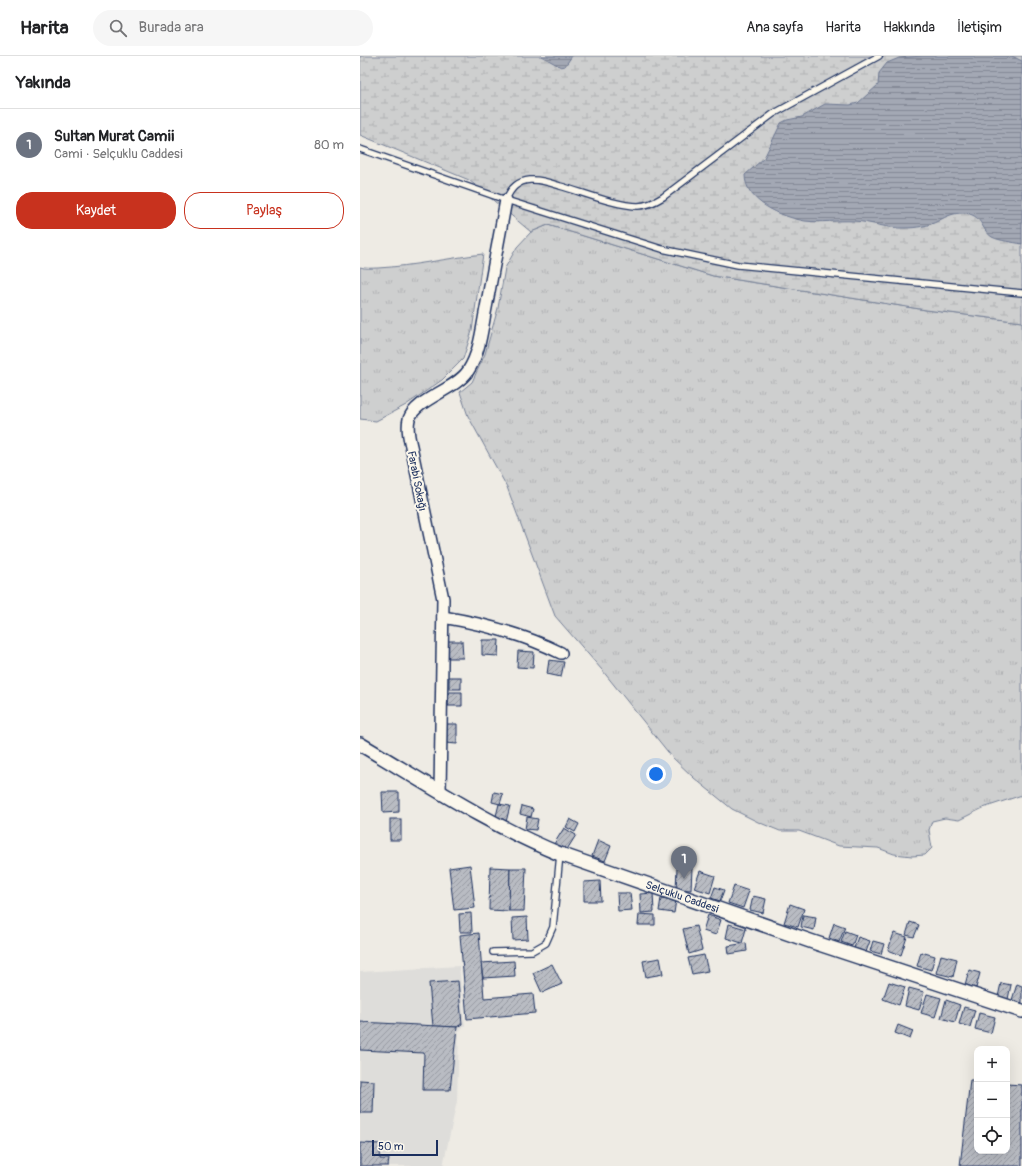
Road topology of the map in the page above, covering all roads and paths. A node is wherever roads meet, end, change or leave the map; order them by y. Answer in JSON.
{"nodes":[{"id":1,"x":879,"y":56,"type":"edge"},
{"id":2,"x":360,"y":149,"type":"edge"},
{"id":3,"x":506,"y":200,"type":"junction"},
{"id":4,"x":1022,"y":293,"type":"edge"},
{"id":5,"x":443,"y":617,"type":"junction"},
{"id":6,"x":561,"y":653,"type":"dead end"},
{"id":7,"x":360,"y":744,"type":"edge"},
{"id":8,"x":440,"y":792,"type":"junction"},
{"id":9,"x":560,"y":854,"type":"junction"},
{"id":10,"x":493,"y":952,"type":"dead end"},
{"id":11,"x":1022,"y":1011,"type":"edge"}],
"edges":[{"from":1,"to":3,"type":"lane"},
{"from":2,"to":3,"type":"lane"},
{"from":3,"to":4,"type":"lane"},
{"from":3,"to":5,"type":"street","name":"Farabi Sokağı"},
{"from":5,"to":6,"type":"street"},
{"from":5,"to":8,"type":"street","name":"Farabi Sokağı"},
{"from":7,"to":8,"type":"street","name":"Selçuklu Caddesi"},
{"from":8,"to":9,"type":"street","name":"Selçuklu Caddesi"},
{"from":9,"to":10,"type":"lane"},
{"from":9,"to":11,"type":"street","name":"Selçuklu Caddesi"}]}
